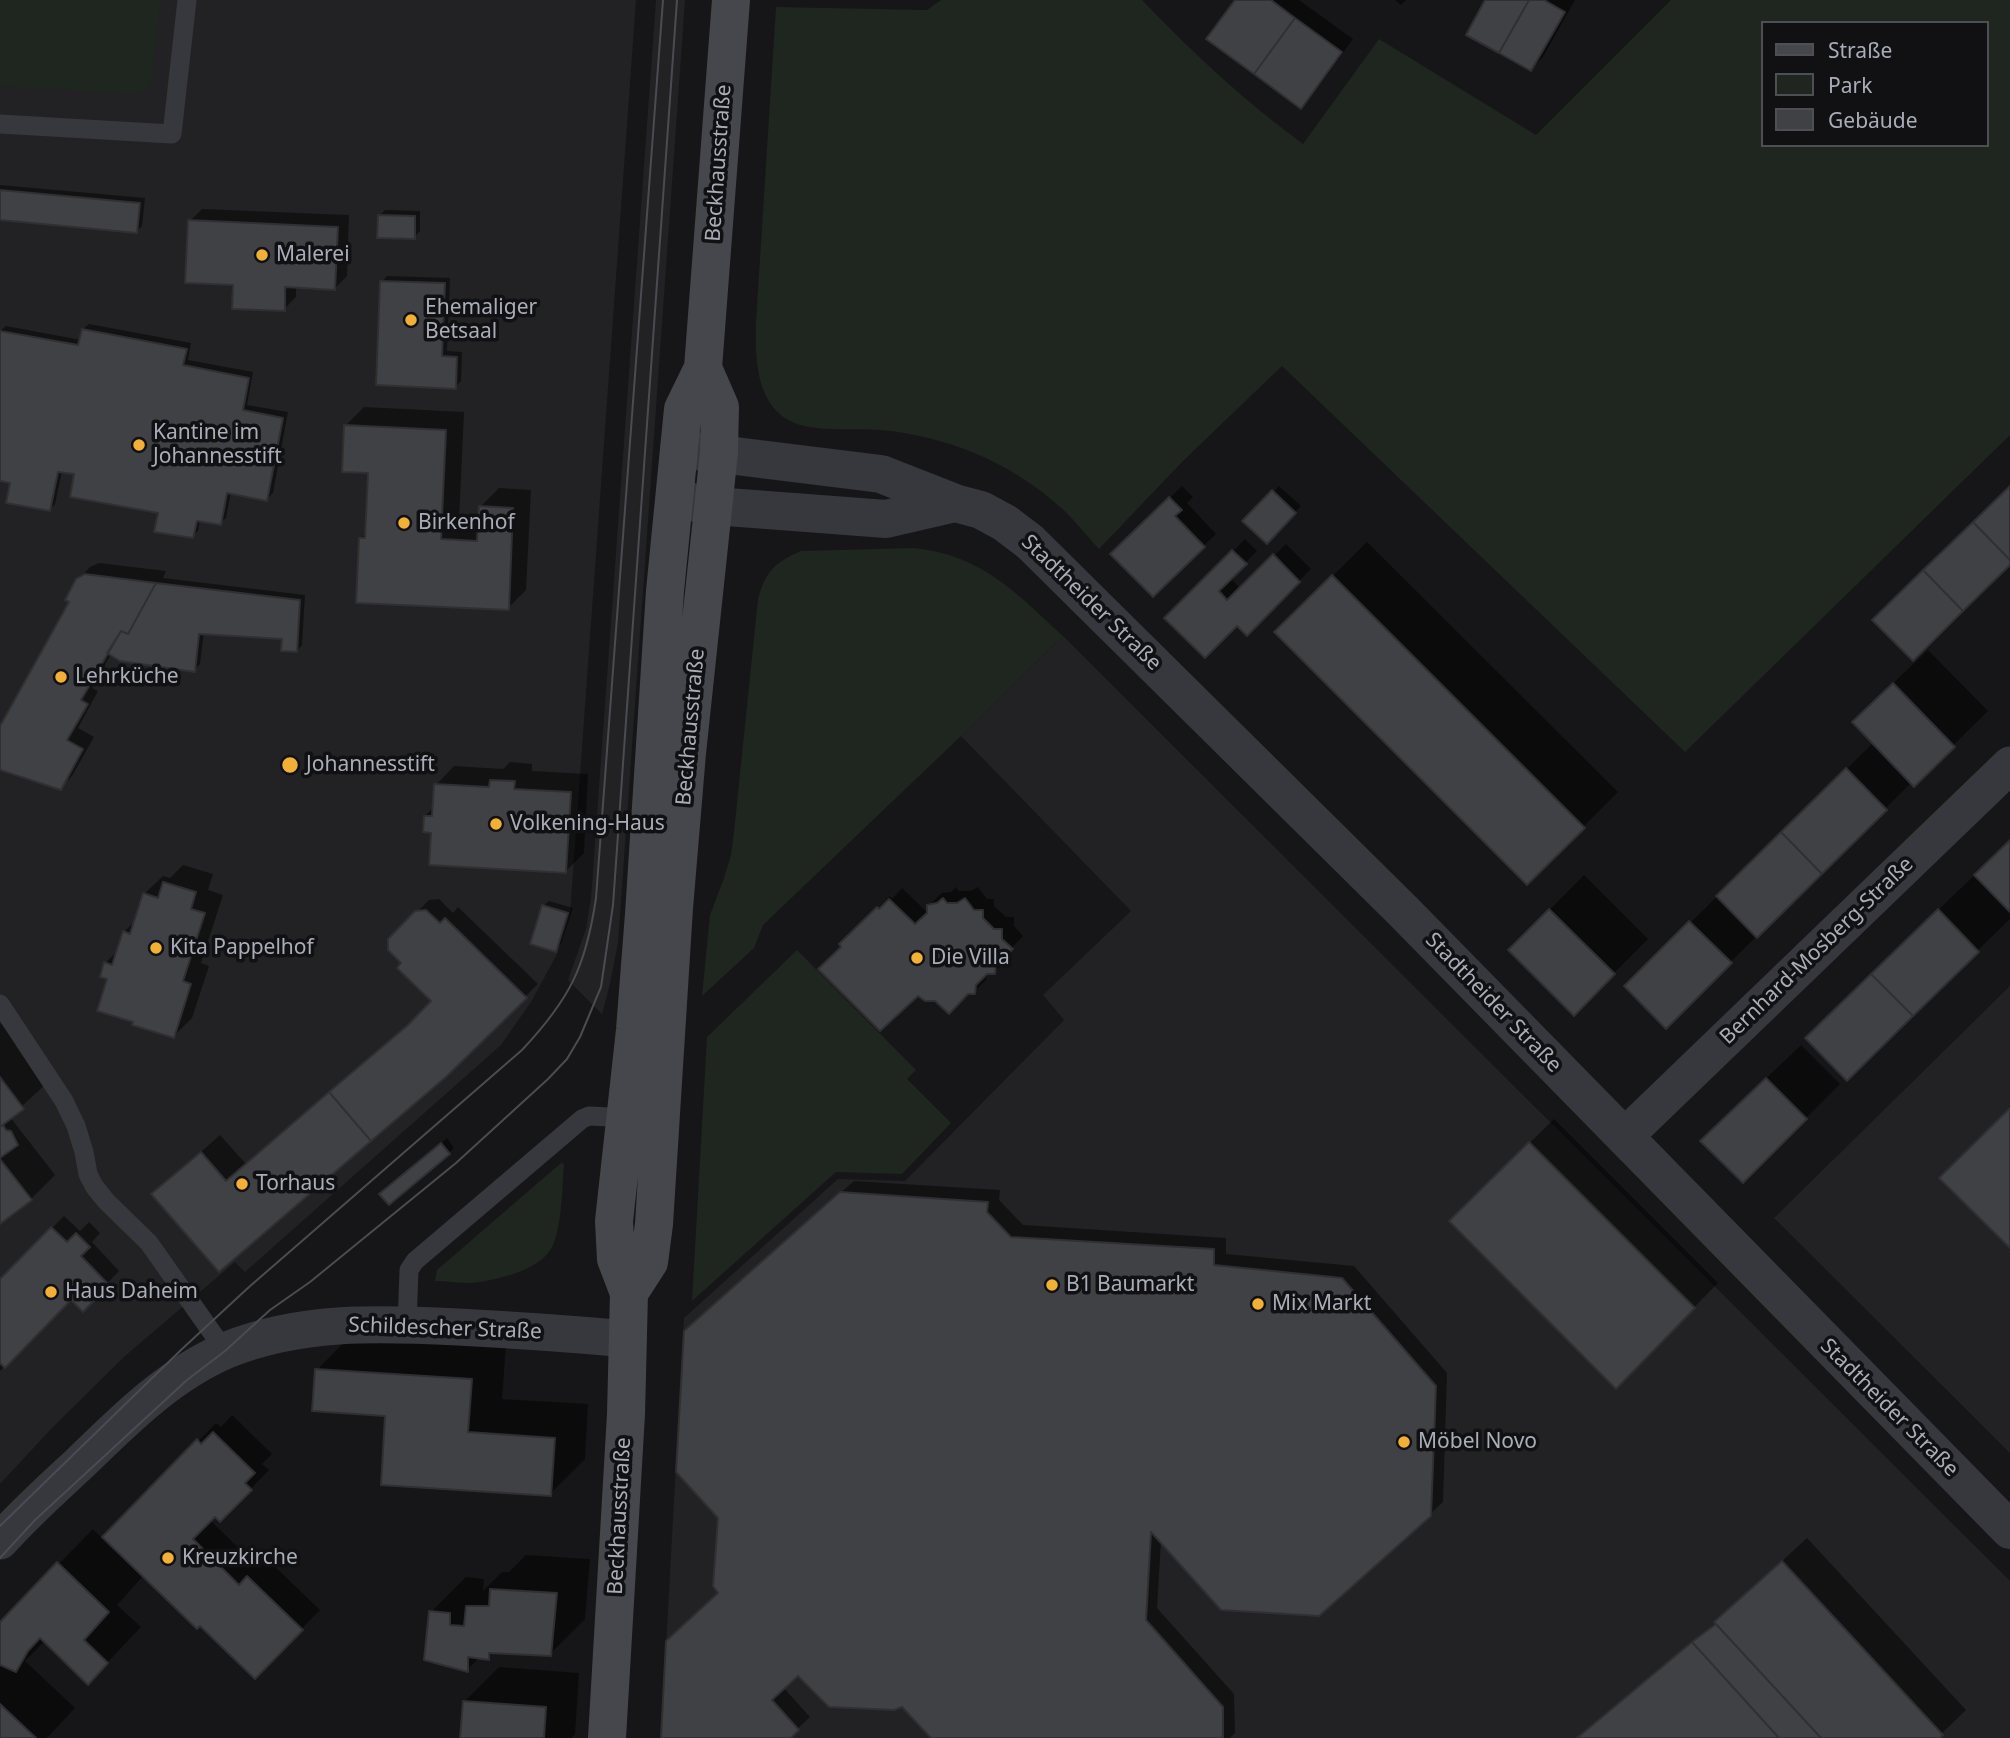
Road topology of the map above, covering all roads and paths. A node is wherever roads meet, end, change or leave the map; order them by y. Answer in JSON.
{"nodes":[{"id":1,"x":187,"y":0,"type":"edge"},
{"id":2,"x":731,"y":0,"type":"edge"},
{"id":3,"x":0,"y":124,"type":"edge"},
{"id":4,"x":704,"y":368,"type":"junction"},
{"id":5,"x":679,"y":449,"type":"junction"},
{"id":6,"x":719,"y":452,"type":"junction"},
{"id":7,"x":675,"y":499,"type":"junction"},
{"id":8,"x":955,"y":503,"type":"junction"},
{"id":9,"x":714,"y":506,"type":"junction"},
{"id":10,"x":2010,"y":765,"type":"edge"},
{"id":11,"x":0,"y":1004,"type":"edge"},
{"id":12,"x":643,"y":1119,"type":"junction"},
{"id":13,"x":1624,"y":1137,"type":"junction"},
{"id":14,"x":407,"y":1325,"type":"junction"},
{"id":15,"x":628,"y":1339,"type":"junction"},
{"id":16,"x":225,"y":1351,"type":"junction"},
{"id":17,"x":2010,"y":1530,"type":"edge"},
{"id":18,"x":0,"y":1541,"type":"edge"},
{"id":19,"x":607,"y":1738,"type":"edge"}],
"edges":[{"from":1,"to":3,"type":"lane"},
{"from":2,"to":4,"type":"main road","name":"Beckhausstraße"},
{"from":4,"to":5,"type":"main road","name":"Beckhausstraße"},
{"from":4,"to":6,"type":"main road","name":"Beckhausstraße"},
{"from":5,"to":6,"type":"street","name":"Stadtheider Straße"},
{"from":5,"to":7,"type":"main road","name":"Beckhausstraße"},
{"from":6,"to":8,"type":"street","name":"Stadtheider Straße"},
{"from":6,"to":9,"type":"main road","name":"Beckhausstraße"},
{"from":7,"to":9,"type":"street"},
{"from":7,"to":12,"type":"main road","name":"Beckhausstraße"},
{"from":8,"to":9,"type":"street"},
{"from":8,"to":13,"type":"street","name":"Stadtheider Straße"},
{"from":9,"to":12,"type":"main road","name":"Beckhausstraße"},
{"from":10,"to":13,"type":"street","name":"Bernhard-Mosberg-Straße"},
{"from":11,"to":16,"type":"lane"},
{"from":12,"to":14,"type":"lane"},
{"from":12,"to":15,"type":"main road","name":"Beckhausstraße"},
{"from":13,"to":17,"type":"street","name":"Stadtheider Straße"},
{"from":14,"to":15,"type":"street","name":"Schildescher Straße"},
{"from":14,"to":16,"type":"street","name":"Schildescher Straße"},
{"from":15,"to":19,"type":"main road","name":"Beckhausstraße"},
{"from":16,"to":18,"type":"street","name":"Schildescher Straße"}]}
